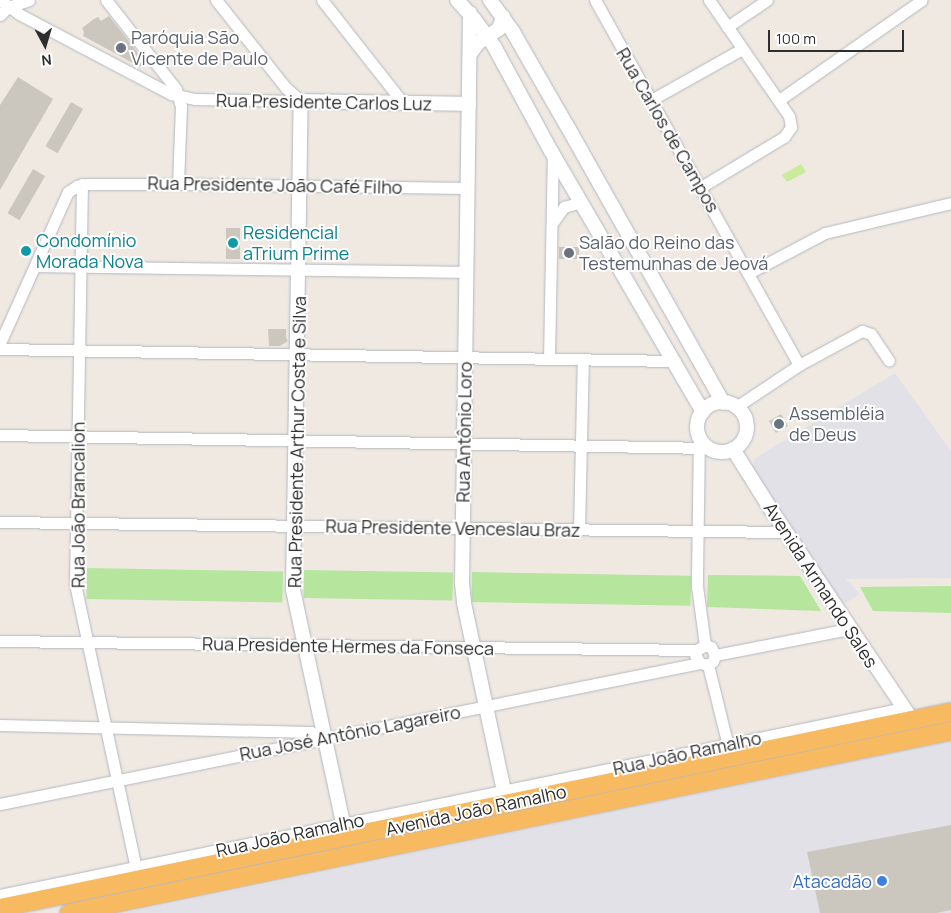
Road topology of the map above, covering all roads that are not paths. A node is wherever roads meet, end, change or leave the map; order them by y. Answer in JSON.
{"nodes":[{"id":1,"x":29,"y":0,"type":"edge"},
{"id":2,"x":106,"y":0,"type":"edge"},
{"id":3,"x":216,"y":0,"type":"edge"},
{"id":4,"x":322,"y":0,"type":"edge"},
{"id":5,"x":457,"y":0,"type":"edge"},
{"id":6,"x":490,"y":0,"type":"edge"},
{"id":7,"x":595,"y":0,"type":"edge"},
{"id":8,"x":708,"y":0,"type":"edge"},
{"id":9,"x":767,"y":0,"type":"edge"},
{"id":10,"x":922,"y":0,"type":"edge"},
{"id":11,"x":3,"y":7,"type":"edge"},
{"id":12,"x":470,"y":13,"type":"junction"},
{"id":13,"x":503,"y":18,"type":"junction"},
{"id":14,"x":727,"y":27,"type":"junction"},
{"id":15,"x":489,"y":38,"type":"junction"},
{"id":16,"x":742,"y":49,"type":"junction"},
{"id":17,"x":470,"y":54,"type":"junction"},
{"id":18,"x":155,"y":61,"type":"junction"},
{"id":19,"x":142,"y":78,"type":"junction"},
{"id":20,"x":179,"y":96,"type":"junction"},
{"id":21,"x":650,"y":100,"type":"junction"},
{"id":22,"x":779,"y":100,"type":"junction"},
{"id":23,"x":301,"y":101,"type":"junction"},
{"id":24,"x":403,"y":103,"type":"junction"},
{"id":25,"x":470,"y":104,"type":"junction"},
{"id":26,"x":553,"y":154,"type":"junction"},
{"id":27,"x":82,"y":184,"type":"junction"},
{"id":28,"x":178,"y":184,"type":"junction"},
{"id":29,"x":300,"y":186,"type":"junction"},
{"id":30,"x":701,"y":187,"type":"junction"},
{"id":31,"x":468,"y":188,"type":"junction"},
{"id":32,"x":581,"y":202,"type":"junction"},
{"id":33,"x":951,"y":203,"type":"edge"},
{"id":34,"x":552,"y":224,"type":"junction"},
{"id":35,"x":35,"y":266,"type":"junction"},
{"id":36,"x":80,"y":267,"type":"junction"},
{"id":37,"x":298,"y":270,"type":"junction"},
{"id":38,"x":467,"y":272,"type":"junction"},
{"id":39,"x":749,"y":273,"type":"junction"},
{"id":40,"x":0,"y":343,"type":"edge"},
{"id":41,"x":0,"y":349,"type":"edge"},
{"id":42,"x":79,"y":349,"type":"junction"},
{"id":43,"x":297,"y":353,"type":"junction"},
{"id":44,"x":466,"y":357,"type":"junction"},
{"id":45,"x":549,"y":358,"type":"junction"},
{"id":46,"x":583,"y":359,"type":"junction"},
{"id":47,"x":675,"y":361,"type":"junction"},
{"id":48,"x":889,"y":361,"type":"dead end"},
{"id":49,"x":799,"y":365,"type":"junction"},
{"id":50,"x":729,"y":405,"type":"junction"},
{"id":51,"x":703,"y":412,"type":"junction"},
{"id":52,"x":0,"y":435,"type":"edge"},
{"id":53,"x":77,"y":436,"type":"junction"},
{"id":54,"x":296,"y":440,"type":"junction"},
{"id":55,"x":703,"y":442,"type":"junction"},
{"id":56,"x":464,"y":444,"type":"junction"},
{"id":57,"x":581,"y":446,"type":"junction"},
{"id":58,"x":680,"y":448,"type":"junction"},
{"id":59,"x":733,"y":449,"type":"junction"},
{"id":60,"x":0,"y":522,"type":"edge"},
{"id":61,"x":76,"y":524,"type":"junction"},
{"id":62,"x":294,"y":526,"type":"junction"},
{"id":63,"x":463,"y":528,"type":"junction"},
{"id":64,"x":579,"y":530,"type":"junction"},
{"id":65,"x":697,"y":531,"type":"junction"},
{"id":66,"x":786,"y":532,"type":"junction"},
{"id":67,"x":850,"y":629,"type":"junction"},
{"id":68,"x":0,"y":641,"type":"edge"},
{"id":69,"x":89,"y":642,"type":"junction"},
{"id":70,"x":306,"y":645,"type":"junction"},
{"id":71,"x":473,"y":648,"type":"junction"},
{"id":72,"x":701,"y":648,"type":"junction"},
{"id":73,"x":708,"y":661,"type":"junction"},
{"id":74,"x":486,"y":706,"type":"junction"},
{"id":75,"x":951,"y":712,"type":"edge"},
{"id":76,"x":907,"y":714,"type":"junction"},
{"id":77,"x":0,"y":725,"type":"edge"},
{"id":78,"x":106,"y":727,"type":"junction"},
{"id":79,"x":282,"y":730,"type":"junction"},
{"id":80,"x":951,"y":731,"type":"edge"},
{"id":81,"x":923,"y":737,"type":"junction"},
{"id":82,"x":324,"y":738,"type":"junction"},
{"id":83,"x":282,"y":746,"type":"junction"},
{"id":84,"x":729,"y":751,"type":"junction"},
{"id":85,"x":118,"y":780,"type":"junction"},
{"id":86,"x":502,"y":798,"type":"junction"},
{"id":87,"x":0,"y":804,"type":"edge"},
{"id":88,"x":344,"y":831,"type":"junction"},
{"id":89,"x":408,"y":842,"type":"junction"},
{"id":90,"x":358,"y":854,"type":"junction"},
{"id":91,"x":137,"y":874,"type":"junction"},
{"id":92,"x":0,"y":895,"type":"edge"},
{"id":93,"x":0,"y":908,"type":"edge"},
{"id":94,"x":69,"y":913,"type":"edge"}],
"edges":[{"from":1,"to":11,"type":"street"},
{"from":2,"to":18,"type":"street"},
{"from":3,"to":23,"type":"street"},
{"from":4,"to":24,"type":"street"},
{"from":5,"to":12,"type":"street"},
{"from":6,"to":12,"type":"street"},
{"from":6,"to":13,"type":"street"},
{"from":7,"to":21,"type":"street","name":"Rua Carlos de Campos"},
{"from":8,"to":14,"type":"street"},
{"from":9,"to":14,"type":"street"},
{"from":10,"to":22,"type":"street"},
{"from":11,"to":19,"type":"street","name":"Rua Presidente Carlos Luz"},
{"from":12,"to":15,"type":"street"},
{"from":12,"to":17,"type":"street","name":"Rua Antônio Loro"},
{"from":13,"to":15,"type":"street"},
{"from":13,"to":50,"type":"street"},
{"from":14,"to":16,"type":"street"},
{"from":15,"to":17,"type":"street"},
{"from":15,"to":26,"type":"street"},
{"from":16,"to":21,"type":"street"},
{"from":16,"to":22,"type":"street"},
{"from":17,"to":25,"type":"street","name":"Rua Antônio Loro"},
{"from":18,"to":19,"type":"street"},
{"from":18,"to":20,"type":"street"},
{"from":19,"to":20,"type":"street","name":"Rua Presidente Carlos Luz"},
{"from":20,"to":23,"type":"street","name":"Rua Presidente Carlos Luz"},
{"from":20,"to":28,"type":"street"},
{"from":21,"to":30,"type":"street","name":"Rua Carlos de Campos"},
{"from":22,"to":30,"type":"street"},
{"from":23,"to":24,"type":"street","name":"Rua Presidente Carlos Luz"},
{"from":23,"to":29,"type":"street","name":"Rua Presidente Arthur Costa e Silva"},
{"from":24,"to":25,"type":"street","name":"Rua Presidente Carlos Luz"},
{"from":25,"to":31,"type":"street","name":"Rua Antônio Loro"},
{"from":26,"to":32,"type":"street"},
{"from":26,"to":34,"type":"street"},
{"from":27,"to":28,"type":"street","name":"Rua Presidente João Café Filho"},
{"from":27,"to":35,"type":"street"},
{"from":27,"to":36,"type":"street","name":"Rua João Brancalion"},
{"from":28,"to":29,"type":"street","name":"Rua Presidente João Café Filho"},
{"from":29,"to":31,"type":"street","name":"Rua Presidente João Café Filho"},
{"from":29,"to":37,"type":"street","name":"Rua Presidente Arthur Costa e Silva"},
{"from":30,"to":39,"type":"street","name":"Rua Carlos de Campos"},
{"from":31,"to":38,"type":"street","name":"Rua Antônio Loro"},
{"from":32,"to":34,"type":"street"},
{"from":32,"to":47,"type":"street"},
{"from":33,"to":39,"type":"street"},
{"from":34,"to":45,"type":"street"},
{"from":35,"to":36,"type":"street"},
{"from":35,"to":40,"type":"street"},
{"from":36,"to":37,"type":"street"},
{"from":36,"to":42,"type":"street","name":"Rua João Brancalion"},
{"from":37,"to":38,"type":"street"},
{"from":37,"to":43,"type":"street","name":"Rua Presidente Arthur Costa e Silva"},
{"from":38,"to":44,"type":"street","name":"Rua Antônio Loro"},
{"from":39,"to":49,"type":"street","name":"Rua Carlos de Campos"},
{"from":41,"to":42,"type":"street"},
{"from":42,"to":43,"type":"street"},
{"from":42,"to":53,"type":"street","name":"Rua João Brancalion"},
{"from":43,"to":44,"type":"street"},
{"from":43,"to":54,"type":"street","name":"Rua Presidente Arthur Costa e Silva"},
{"from":44,"to":45,"type":"street"},
{"from":44,"to":56,"type":"street","name":"Rua Antônio Loro"},
{"from":45,"to":46,"type":"street"},
{"from":46,"to":47,"type":"street"},
{"from":46,"to":57,"type":"street"},
{"from":47,"to":51,"type":"street"},
{"from":48,"to":49,"type":"street"},
{"from":49,"to":50,"type":"street"},
{"from":50,"to":51,"type":"street"},
{"from":50,"to":59,"type":"street"},
{"from":51,"to":55,"type":"street"},
{"from":52,"to":53,"type":"street"},
{"from":53,"to":54,"type":"street"},
{"from":53,"to":61,"type":"street","name":"Rua João Brancalion"},
{"from":54,"to":56,"type":"street"},
{"from":54,"to":62,"type":"street","name":"Rua Presidente Arthur Costa e Silva"},
{"from":55,"to":58,"type":"street"},
{"from":55,"to":58,"type":"street"},
{"from":55,"to":59,"type":"street"},
{"from":55,"to":65,"type":"street"},
{"from":56,"to":57,"type":"street"},
{"from":56,"to":63,"type":"street","name":"Rua Antônio Loro"},
{"from":57,"to":58,"type":"street"},
{"from":57,"to":64,"type":"street"},
{"from":59,"to":66,"type":"street","name":"Avenida Armando Sales"},
{"from":60,"to":61,"type":"street","name":"Rua Presidente Venceslau Braz"},
{"from":61,"to":62,"type":"street","name":"Rua Presidente Venceslau Braz"},
{"from":61,"to":69,"type":"street","name":"Rua João Brancalion"},
{"from":62,"to":63,"type":"street","name":"Rua Presidente Venceslau Braz"},
{"from":62,"to":70,"type":"street","name":"Rua Presidente Arthur Costa e Silva"},
{"from":63,"to":64,"type":"street","name":"Rua Presidente Venceslau Braz"},
{"from":63,"to":71,"type":"street","name":"Rua Antônio Loro"},
{"from":64,"to":65,"type":"street","name":"Rua Presidente Venceslau Braz"},
{"from":65,"to":66,"type":"street","name":"Rua Presidente Venceslau Braz"},
{"from":65,"to":72,"type":"street"},
{"from":66,"to":67,"type":"street","name":"Avenida Armando Sales"},
{"from":67,"to":73,"type":"street","name":"Rua José Antônio Lagareiro"},
{"from":67,"to":76,"type":"street","name":"Avenida Armando Sales"},
{"from":68,"to":69,"type":"street","name":"Rua Presidente Hermes da Fonseca"},
{"from":69,"to":70,"type":"street","name":"Rua Presidente Hermes da Fonseca"},
{"from":69,"to":78,"type":"street","name":"Rua João Brancalion"},
{"from":70,"to":71,"type":"street","name":"Rua Presidente Hermes da Fonseca"},
{"from":70,"to":82,"type":"street","name":"Rua Presidente Arthur Costa e Silva"},
{"from":71,"to":72,"type":"street","name":"Rua Presidente Hermes da Fonseca"},
{"from":71,"to":74,"type":"street","name":"Rua Antônio Loro"},
{"from":72,"to":73,"type":"street"},
{"from":72,"to":73,"type":"street"},
{"from":73,"to":74,"type":"street","name":"Rua José Antônio Lagareiro"},
{"from":73,"to":84,"type":"street"},
{"from":74,"to":82,"type":"street","name":"Rua José Antônio Lagareiro"},
{"from":74,"to":86,"type":"street","name":"Rua Antônio Loro"},
{"from":75,"to":76,"type":"highway","name":"Avenida João Ramalho"},
{"from":76,"to":81,"type":"highway"},
{"from":76,"to":84,"type":"highway","name":"Avenida João Ramalho"},
{"from":77,"to":78,"type":"street"},
{"from":78,"to":79,"type":"street"},
{"from":78,"to":85,"type":"street","name":"Rua João Brancalion"},
{"from":79,"to":82,"type":"street"},
{"from":79,"to":83,"type":"street"},
{"from":80,"to":81,"type":"highway","name":"Avenida João Ramalho"},
{"from":81,"to":89,"type":"highway","name":"Avenida João Ramalho"},
{"from":82,"to":83,"type":"street","name":"Rua José Antônio Lagareiro"},
{"from":82,"to":88,"type":"street","name":"Rua Presidente Arthur Costa e Silva"},
{"from":83,"to":85,"type":"street","name":"Rua José Antônio Lagareiro"},
{"from":84,"to":86,"type":"highway","name":"Avenida João Ramalho"},
{"from":85,"to":87,"type":"street","name":"Rua José Antônio Lagareiro"},
{"from":85,"to":91,"type":"street","name":"Rua João Brancalion"},
{"from":86,"to":88,"type":"highway","name":"Avenida João Ramalho"},
{"from":86,"to":89,"type":"highway"},
{"from":88,"to":90,"type":"highway"},
{"from":88,"to":91,"type":"highway","name":"Avenida João Ramalho"},
{"from":89,"to":90,"type":"highway","name":"Avenida João Ramalho"},
{"from":90,"to":94,"type":"highway","name":"Avenida João Ramalho"},
{"from":91,"to":92,"type":"street"},
{"from":91,"to":93,"type":"highway","name":"Avenida João Ramalho"}]}
